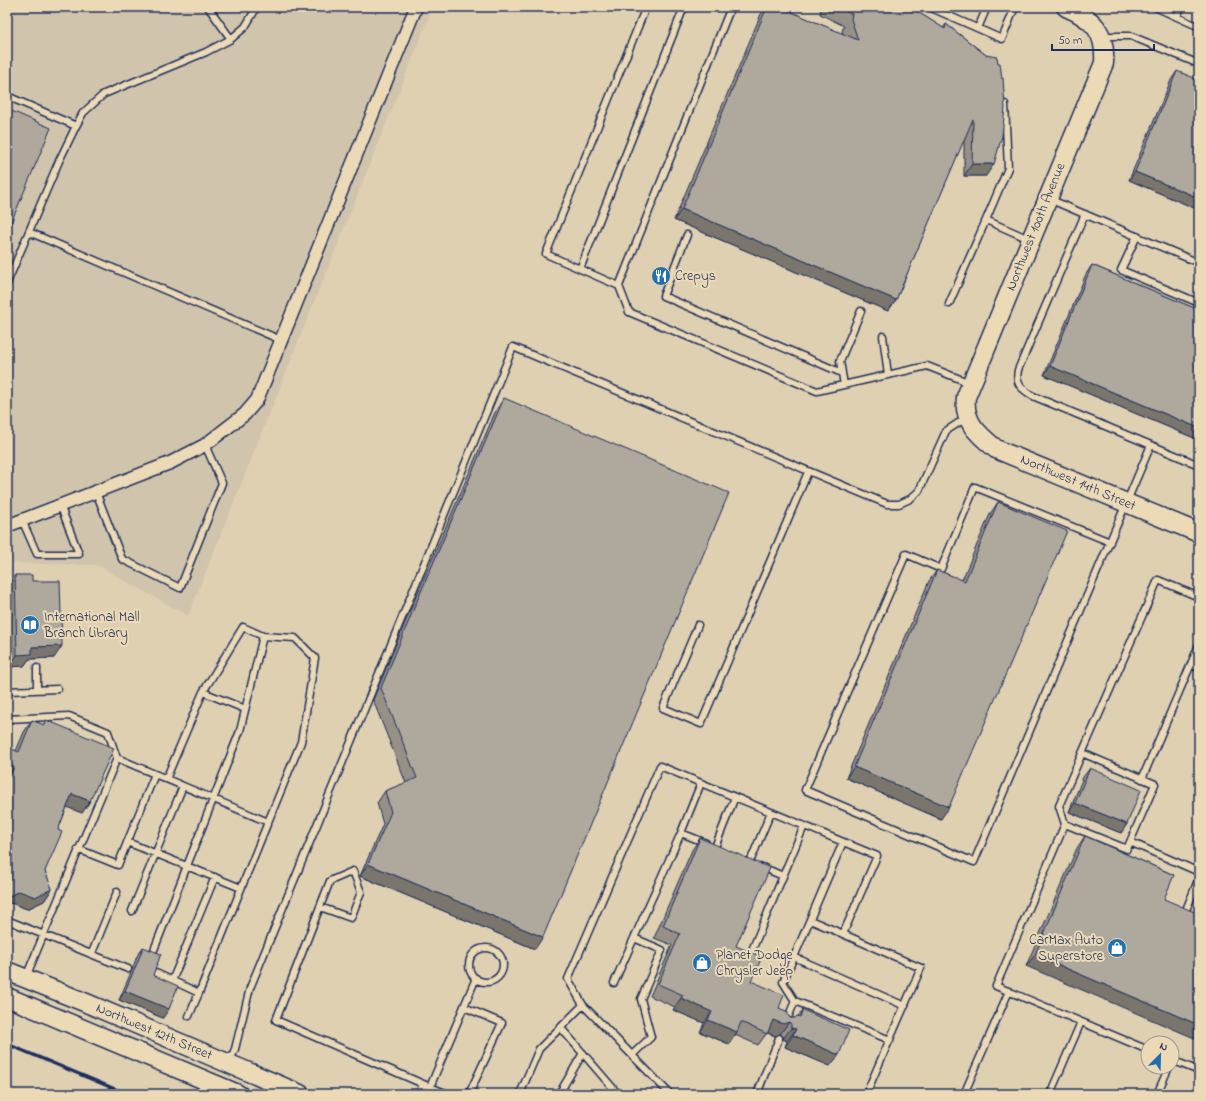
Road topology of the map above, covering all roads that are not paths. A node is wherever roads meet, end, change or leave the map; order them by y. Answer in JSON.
{"nodes":[{"id":1,"x":208,"y":7,"type":"edge"},
{"id":2,"x":257,"y":7,"type":"edge"},
{"id":3,"x":416,"y":7,"type":"edge"},
{"id":4,"x":646,"y":7,"type":"edge"},
{"id":5,"x":684,"y":7,"type":"edge"},
{"id":6,"x":731,"y":7,"type":"edge"},
{"id":7,"x":929,"y":7,"type":"edge"},
{"id":8,"x":987,"y":7,"type":"edge"},
{"id":9,"x":1015,"y":7,"type":"edge"},
{"id":10,"x":1066,"y":7,"type":"edge"},
{"id":11,"x":1155,"y":7,"type":"edge"},
{"id":12,"x":1181,"y":7,"type":"edge"},
{"id":13,"x":1177,"y":16,"type":"junction"},
{"id":14,"x":1199,"y":25,"type":"edge"},
{"id":15,"x":978,"y":28,"type":"junction"},
{"id":16,"x":1101,"y":36,"type":"junction"},
{"id":17,"x":231,"y":39,"type":"junction"},
{"id":18,"x":1199,"y":64,"type":"edge"},
{"id":19,"x":7,"y":96,"type":"edge"},
{"id":20,"x":1006,"y":104,"type":"edge"},
{"id":21,"x":76,"y":126,"type":"junction"},
{"id":22,"x":1048,"y":199,"type":"junction"},
{"id":23,"x":1085,"y":214,"type":"junction"},
{"id":24,"x":986,"y":220,"type":"junction"},
{"id":25,"x":29,"y":232,"type":"junction"},
{"id":26,"x":687,"y":235,"type":"dead end"},
{"id":27,"x":1137,"y":236,"type":"junction"},
{"id":28,"x":1031,"y":240,"type":"junction"},
{"id":29,"x":1199,"y":263,"type":"edge"},
{"id":30,"x":580,"y":269,"type":"junction"},
{"id":31,"x":7,"y":283,"type":"edge"},
{"id":32,"x":619,"y":286,"type":"junction"},
{"id":33,"x":1199,"y":303,"type":"edge"},
{"id":34,"x":949,"y":304,"type":"dead end"},
{"id":35,"x":861,"y":311,"type":"dead end"},
{"id":36,"x":883,"y":336,"type":"dead end"},
{"id":37,"x":281,"y":340,"type":"junction"},
{"id":38,"x":842,"y":373,"type":"junction"},
{"id":39,"x":888,"y":375,"type":"junction"},
{"id":40,"x":972,"y":384,"type":"junction"},
{"id":41,"x":844,"y":385,"type":"junction"},
{"id":42,"x":968,"y":417,"type":"junction"},
{"id":43,"x":1151,"y":445,"type":"junction"},
{"id":44,"x":205,"y":446,"type":"junction"},
{"id":45,"x":1199,"y":465,"type":"edge"},
{"id":46,"x":808,"y":472,"type":"junction"},
{"id":47,"x":96,"y":492,"type":"junction"},
{"id":48,"x":1126,"y":503,"type":"junction"},
{"id":49,"x":60,"y":505,"type":"junction"},
{"id":50,"x":22,"y":520,"type":"junction"},
{"id":51,"x":7,"y":526,"type":"edge"},
{"id":52,"x":1199,"y":533,"type":"edge"},
{"id":53,"x":1110,"y":542,"type":"junction"},
{"id":54,"x":1199,"y":597,"type":"edge"},
{"id":55,"x":698,"y":625,"type":"dead end"},
{"id":56,"x":262,"y":636,"type":"junction"},
{"id":57,"x":1199,"y":645,"type":"edge"},
{"id":58,"x":1191,"y":664,"type":"junction"},
{"id":59,"x":36,"y":668,"type":"dead end"},
{"id":60,"x":1199,"y":668,"type":"edge"},
{"id":61,"x":58,"y":689,"type":"dead end"},
{"id":62,"x":38,"y":690,"type":"junction"},
{"id":63,"x":7,"y":691,"type":"edge"},
{"id":64,"x":204,"y":692,"type":"junction"},
{"id":65,"x":245,"y":709,"type":"junction"},
{"id":66,"x":7,"y":719,"type":"edge"},
{"id":67,"x":1082,"y":753,"type":"junction"},
{"id":68,"x":117,"y":758,"type":"junction"},
{"id":69,"x":155,"y":774,"type":"junction"},
{"id":70,"x":166,"y":779,"type":"junction"},
{"id":71,"x":1142,"y":779,"type":"junction"},
{"id":72,"x":701,"y":783,"type":"junction"},
{"id":73,"x":183,"y":786,"type":"junction"},
{"id":74,"x":735,"y":797,"type":"junction"},
{"id":75,"x":214,"y":799,"type":"junction"},
{"id":76,"x":771,"y":812,"type":"junction"},
{"id":77,"x":268,"y":822,"type":"junction"},
{"id":78,"x":1065,"y":824,"type":"junction"},
{"id":79,"x":804,"y":826,"type":"junction"},
{"id":80,"x":681,"y":833,"type":"junction"},
{"id":81,"x":127,"y":842,"type":"junction"},
{"id":82,"x":843,"y":842,"type":"junction"},
{"id":83,"x":1130,"y":842,"type":"junction"},
{"id":84,"x":715,"y":847,"type":"junction"},
{"id":85,"x":78,"y":849,"type":"junction"},
{"id":86,"x":722,"y":850,"type":"edge"},
{"id":87,"x":156,"y":853,"type":"junction"},
{"id":88,"x":743,"y":859,"type":"edge"},
{"id":89,"x":750,"y":862,"type":"junction"},
{"id":90,"x":187,"y":866,"type":"junction"},
{"id":91,"x":1199,"y":872,"type":"edge"},
{"id":92,"x":783,"y":876,"type":"junction"},
{"id":93,"x":216,"y":877,"type":"junction"},
{"id":94,"x":1199,"y":878,"type":"edge"},
{"id":95,"x":241,"y":888,"type":"junction"},
{"id":96,"x":117,"y":892,"type":"dead end"},
{"id":97,"x":320,"y":907,"type":"junction"},
{"id":98,"x":1186,"y":910,"type":"edge"},
{"id":99,"x":132,"y":911,"type":"dead end"},
{"id":100,"x":7,"y":920,"type":"edge"},
{"id":101,"x":810,"y":920,"type":"junction"},
{"id":102,"x":843,"y":934,"type":"junction"},
{"id":103,"x":43,"y":935,"type":"junction"},
{"id":104,"x":634,"y":938,"type":"junction"},
{"id":105,"x":92,"y":954,"type":"junction"},
{"id":106,"x":152,"y":955,"type":"edge"},
{"id":107,"x":750,"y":955,"type":"edge"},
{"id":108,"x":794,"y":957,"type":"junction"},
{"id":109,"x":128,"y":969,"type":"dead end"},
{"id":110,"x":7,"y":971,"type":"edge"},
{"id":111,"x":156,"y":974,"type":"edge"},
{"id":112,"x":25,"y":978,"type":"junction"},
{"id":113,"x":476,"y":978,"type":"junction"},
{"id":114,"x":172,"y":981,"type":"junction"},
{"id":115,"x":614,"y":983,"type":"dead end"},
{"id":116,"x":1009,"y":991,"type":"junction"},
{"id":117,"x":199,"y":993,"type":"junction"},
{"id":118,"x":7,"y":997,"type":"edge"},
{"id":119,"x":795,"y":1001,"type":"junction"},
{"id":120,"x":583,"y":1005,"type":"junction"},
{"id":121,"x":905,"y":1006,"type":"junction"},
{"id":122,"x":464,"y":1007,"type":"junction"},
{"id":123,"x":189,"y":1016,"type":"dead end"},
{"id":124,"x":1081,"y":1022,"type":"junction"},
{"id":125,"x":784,"y":1026,"type":"edge"},
{"id":126,"x":561,"y":1028,"type":"junction"},
{"id":127,"x":780,"y":1038,"type":"dead end"},
{"id":128,"x":890,"y":1040,"type":"junction"},
{"id":129,"x":1140,"y":1047,"type":"edge"},
{"id":130,"x":583,"y":1053,"type":"junction"},
{"id":131,"x":632,"y":1055,"type":"junction"},
{"id":132,"x":1180,"y":1063,"type":"edge"},
{"id":133,"x":229,"y":1064,"type":"junction"},
{"id":134,"x":1199,"y":1071,"type":"edge"},
{"id":135,"x":1165,"y":1075,"type":"edge"},
{"id":136,"x":426,"y":1085,"type":"junction"},
{"id":137,"x":445,"y":1093,"type":"edge"},
{"id":138,"x":238,"y":1094,"type":"edge"},
{"id":139,"x":300,"y":1094,"type":"edge"},
{"id":140,"x":419,"y":1094,"type":"edge"},
{"id":141,"x":469,"y":1094,"type":"edge"},
{"id":142,"x":520,"y":1094,"type":"edge"},
{"id":143,"x":560,"y":1094,"type":"edge"},
{"id":144,"x":618,"y":1094,"type":"edge"},
{"id":145,"x":670,"y":1094,"type":"edge"},
{"id":146,"x":757,"y":1094,"type":"edge"},
{"id":147,"x":866,"y":1094,"type":"edge"},
{"id":148,"x":964,"y":1094,"type":"edge"},
{"id":149,"x":1050,"y":1094,"type":"edge"},
{"id":150,"x":1157,"y":1094,"type":"edge"}],
"edges":[{"from":1,"to":17,"type":"lane"},
{"from":2,"to":17,"type":"lane"},
{"from":3,"to":37,"type":"street"},
{"from":4,"to":30,"type":"lane"},
{"from":5,"to":30,"type":"lane"},
{"from":6,"to":32,"type":"lane"},
{"from":7,"to":15,"type":"lane"},
{"from":8,"to":15,"type":"lane"},
{"from":9,"to":15,"type":"lane"},
{"from":10,"to":16,"type":"street"},
{"from":11,"to":13,"type":"lane"},
{"from":12,"to":13,"type":"lane"},
{"from":13,"to":14,"type":"lane"},
{"from":16,"to":18,"type":"lane"},
{"from":16,"to":22,"type":"street","name":"Northwest 100th Avenue"},
{"from":17,"to":21,"type":"lane"},
{"from":19,"to":21,"type":"lane"},
{"from":20,"to":24,"type":"lane"},
{"from":21,"to":25,"type":"lane"},
{"from":22,"to":23,"type":"lane"},
{"from":22,"to":28,"type":"street","name":"Northwest 100th Avenue"},
{"from":23,"to":27,"type":"lane"},
{"from":23,"to":43,"type":"lane"},
{"from":24,"to":28,"type":"lane"},
{"from":24,"to":34,"type":"lane"},
{"from":25,"to":31,"type":"lane"},
{"from":25,"to":37,"type":"lane"},
{"from":26,"to":38,"type":"lane"},
{"from":27,"to":29,"type":"lane"},
{"from":27,"to":33,"type":"lane"},
{"from":28,"to":40,"type":"street","name":"Northwest 100th Avenue"},
{"from":30,"to":32,"type":"lane"},
{"from":32,"to":41,"type":"lane"},
{"from":35,"to":38,"type":"lane"},
{"from":36,"to":39,"type":"lane"},
{"from":37,"to":44,"type":"street"},
{"from":38,"to":41,"type":"lane"},
{"from":39,"to":40,"type":"lane"},
{"from":39,"to":41,"type":"lane"},
{"from":40,"to":42,"type":"street","name":"Northwest 100th Avenue"},
{"from":42,"to":46,"type":"lane"},
{"from":42,"to":48,"type":"street","name":"Northwest 14th Street"},
{"from":43,"to":45,"type":"lane"},
{"from":43,"to":48,"type":"lane"},
{"from":44,"to":47,"type":"street"},
{"from":44,"to":47,"type":"lane"},
{"from":46,"to":55,"type":"lane"},
{"from":46,"to":133,"type":"lane"},
{"from":47,"to":49,"type":"street"},
{"from":48,"to":52,"type":"street","name":"Northwest 14th Street"},
{"from":48,"to":53,"type":"lane"},
{"from":49,"to":50,"type":"street"},
{"from":49,"to":50,"type":"lane"},
{"from":50,"to":51,"type":"street"},
{"from":53,"to":53,"type":"lane"},
{"from":54,"to":67,"type":"lane"},
{"from":56,"to":64,"type":"lane"},
{"from":56,"to":65,"type":"lane"},
{"from":56,"to":77,"type":"lane"},
{"from":57,"to":58,"type":"lane"},
{"from":58,"to":60,"type":"lane"},
{"from":58,"to":71,"type":"lane"},
{"from":59,"to":62,"type":"lane"},
{"from":61,"to":62,"type":"lane"},
{"from":62,"to":63,"type":"lane"},
{"from":64,"to":65,"type":"lane"},
{"from":64,"to":70,"type":"lane"},
{"from":65,"to":75,"type":"lane"},
{"from":66,"to":68,"type":"lane"},
{"from":67,"to":71,"type":"lane"},
{"from":67,"to":78,"type":"lane"},
{"from":68,"to":69,"type":"lane"},
{"from":68,"to":85,"type":"lane"},
{"from":69,"to":70,"type":"lane"},
{"from":69,"to":81,"type":"lane"},
{"from":70,"to":73,"type":"lane"},
{"from":71,"to":83,"type":"lane"},
{"from":72,"to":74,"type":"lane"},
{"from":72,"to":80,"type":"lane"},
{"from":72,"to":120,"type":"lane"},
{"from":73,"to":75,"type":"lane"},
{"from":73,"to":87,"type":"lane"},
{"from":74,"to":76,"type":"lane"},
{"from":74,"to":84,"type":"lane"},
{"from":75,"to":77,"type":"lane"},
{"from":75,"to":90,"type":"lane"},
{"from":76,"to":79,"type":"lane"},
{"from":76,"to":89,"type":"lane"},
{"from":77,"to":95,"type":"lane"},
{"from":78,"to":83,"type":"lane"},
{"from":78,"to":116,"type":"lane"},
{"from":79,"to":82,"type":"lane"},
{"from":79,"to":92,"type":"lane"},
{"from":80,"to":84,"type":"lane"},
{"from":80,"to":104,"type":"lane"},
{"from":81,"to":85,"type":"lane"},
{"from":81,"to":87,"type":"lane"},
{"from":82,"to":101,"type":"lane"},
{"from":82,"to":102,"type":"lane"},
{"from":83,"to":91,"type":"lane"},
{"from":84,"to":86,"type":"lane"},
{"from":85,"to":103,"type":"lane"},
{"from":87,"to":90,"type":"lane"},
{"from":87,"to":99,"type":"lane"},
{"from":88,"to":89,"type":"lane"},
{"from":89,"to":92,"type":"lane"},
{"from":90,"to":93,"type":"lane"},
{"from":90,"to":106,"type":"lane"},
{"from":92,"to":107,"type":"lane"},
{"from":93,"to":95,"type":"lane"},
{"from":93,"to":114,"type":"lane"},
{"from":94,"to":98,"type":"lane"},
{"from":95,"to":117,"type":"lane"},
{"from":96,"to":105,"type":"lane"},
{"from":97,"to":97,"type":"lane"},
{"from":97,"to":136,"type":"lane"},
{"from":100,"to":103,"type":"lane"},
{"from":101,"to":102,"type":"lane"},
{"from":101,"to":108,"type":"lane"},
{"from":102,"to":121,"type":"lane"},
{"from":103,"to":105,"type":"lane"},
{"from":103,"to":112,"type":"lane"},
{"from":104,"to":115,"type":"lane"},
{"from":104,"to":131,"type":"lane"},
{"from":105,"to":109,"type":"lane"},
{"from":108,"to":119,"type":"lane"},
{"from":108,"to":121,"type":"lane"},
{"from":110,"to":112,"type":"street","name":"Northwest 12th Street"},
{"from":111,"to":114,"type":"lane"},
{"from":112,"to":133,"type":"street","name":"Northwest 12th Street"},
{"from":113,"to":113,"type":"lane"},
{"from":113,"to":122,"type":"lane"},
{"from":114,"to":117,"type":"lane"},
{"from":116,"to":124,"type":"lane"},
{"from":116,"to":148,"type":"lane"},
{"from":117,"to":123,"type":"lane"},
{"from":118,"to":138,"type":"street","name":"Northwest 12th Street"},
{"from":119,"to":125,"type":"lane"},
{"from":119,"to":128,"type":"lane"},
{"from":120,"to":126,"type":"lane"},
{"from":120,"to":131,"type":"lane"},
{"from":121,"to":128,"type":"lane"},
{"from":122,"to":136,"type":"lane"},
{"from":122,"to":141,"type":"lane"},
{"from":124,"to":129,"type":"lane"},
{"from":124,"to":149,"type":"lane"},
{"from":126,"to":130,"type":"lane"},
{"from":126,"to":142,"type":"lane"},
{"from":127,"to":146,"type":"lane"},
{"from":128,"to":147,"type":"lane"},
{"from":130,"to":143,"type":"lane"},
{"from":130,"to":144,"type":"lane"},
{"from":131,"to":145,"type":"lane"},
{"from":132,"to":134,"type":"lane"},
{"from":133,"to":139,"type":"street","name":"Northwest 12th Street"},
{"from":135,"to":150,"type":"lane"},
{"from":136,"to":137,"type":"lane"},
{"from":136,"to":140,"type":"lane"}]}
